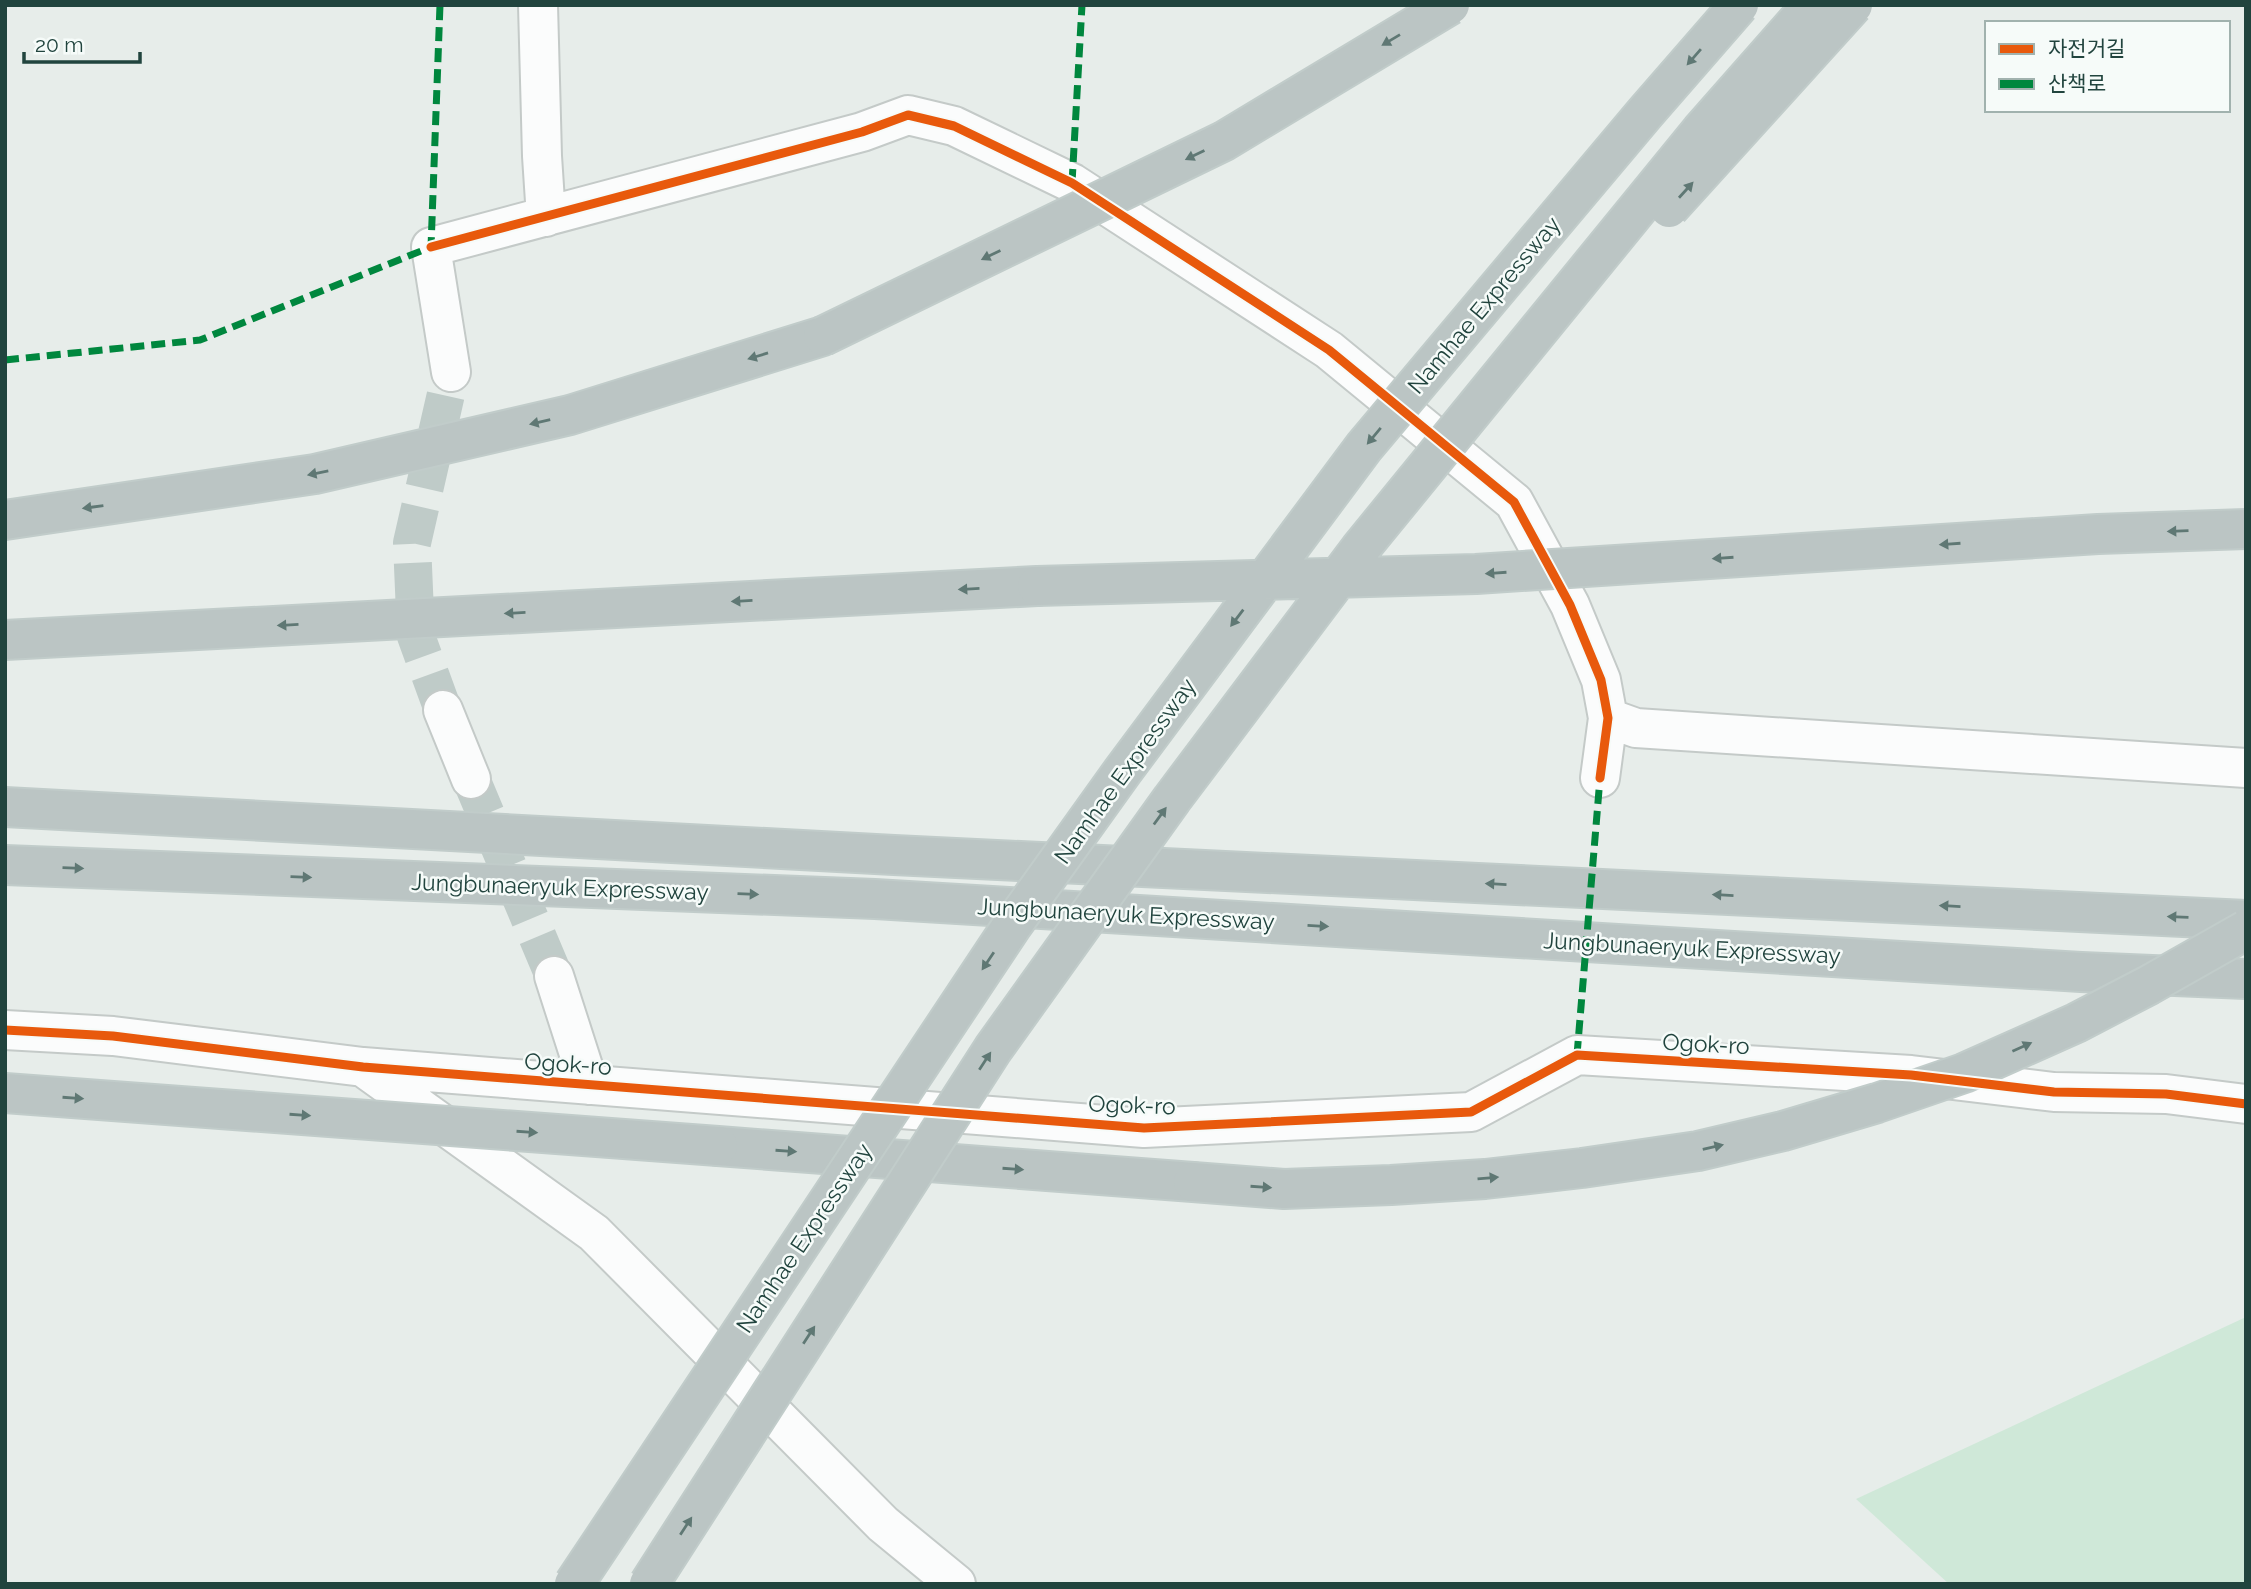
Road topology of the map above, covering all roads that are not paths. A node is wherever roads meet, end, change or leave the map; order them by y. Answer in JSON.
{"nodes":[{"id":1,"x":538,"y":5,"type":"edge"},
{"id":2,"x":1450,"y":5,"type":"edge"},
{"id":3,"x":1739,"y":5,"type":"edge"},
{"id":4,"x":1812,"y":5,"type":"edge"},
{"id":5,"x":1853,"y":5,"type":"edge"},
{"id":6,"x":547,"y":217,"type":"junction"},
{"id":7,"x":452,"y":372,"type":"tunnel mouth"},
{"id":8,"x":5,"y":520,"type":"edge"},
{"id":9,"x":2246,"y":529,"type":"edge"},
{"id":10,"x":1360,"y":549,"type":"junction"},
{"id":11,"x":5,"y":640,"type":"edge"},
{"id":12,"x":443,"y":710,"type":"tunnel mouth"},
{"id":13,"x":1608,"y":718,"type":"junction"},
{"id":14,"x":2246,"y":768,"type":"edge"},
{"id":15,"x":1600,"y":778,"type":"dead end"},
{"id":16,"x":471,"y":779,"type":"tunnel mouth"},
{"id":17,"x":5,"y":807,"type":"edge"},
{"id":18,"x":5,"y":865,"type":"edge"},
{"id":19,"x":2246,"y":920,"type":"edge"},
{"id":20,"x":2246,"y":930,"type":"edge"},
{"id":21,"x":554,"y":976,"type":"tunnel mouth"},
{"id":22,"x":2182,"y":976,"type":"junction"},
{"id":23,"x":2246,"y":979,"type":"edge"},
{"id":24,"x":2246,"y":989,"type":"edge"},
{"id":25,"x":5,"y":1030,"type":"edge"},
{"id":26,"x":363,"y":1067,"type":"junction"},
{"id":27,"x":589,"y":1085,"type":"junction"},
{"id":28,"x":5,"y":1093,"type":"edge"},
{"id":29,"x":2246,"y":1104,"type":"edge"},
{"id":30,"x":574,"y":1584,"type":"edge"},
{"id":31,"x":649,"y":1584,"type":"edge"},
{"id":32,"x":956,"y":1584,"type":"edge"}],
"edges":[{"from":1,"to":6,"type":"street"},
{"from":2,"to":8,"type":"highway","one_way":true,"bridge":true},
{"from":3,"to":30,"type":"highway","name":"Namhae Expressway","one_way":true,"bridge":true},
{"from":4,"to":10,"type":"highway","bridge":true},
{"from":10,"to":5,"type":"highway","one_way":true,"bridge":true},
{"from":6,"to":7,"type":"street"},
{"from":6,"to":13,"type":"street"},
{"from":9,"to":11,"type":"highway","one_way":true,"bridge":true},
{"from":31,"to":10,"type":"highway","one_way":true,"bridge":true},
{"from":12,"to":16,"type":"street"},
{"from":13,"to":14,"type":"street"},
{"from":13,"to":15,"type":"street"},
{"from":19,"to":17,"type":"highway","name":"Jungbunaeryuk Expressway","one_way":true},
{"from":18,"to":22,"type":"highway","name":"Jungbunaeryuk Expressway","one_way":true},
{"from":28,"to":20,"type":"highway","one_way":true,"bridge":true},
{"from":21,"to":27,"type":"street"},
{"from":22,"to":23,"type":"highway","name":"Jungbunaeryuk Expressway"},
{"from":22,"to":24,"type":"highway"},
{"from":25,"to":26,"type":"street","name":"Ogok-ro"},
{"from":26,"to":27,"type":"street","name":"Ogok-ro"},
{"from":26,"to":32,"type":"street"},
{"from":27,"to":29,"type":"street","name":"Ogok-ro"}]}
